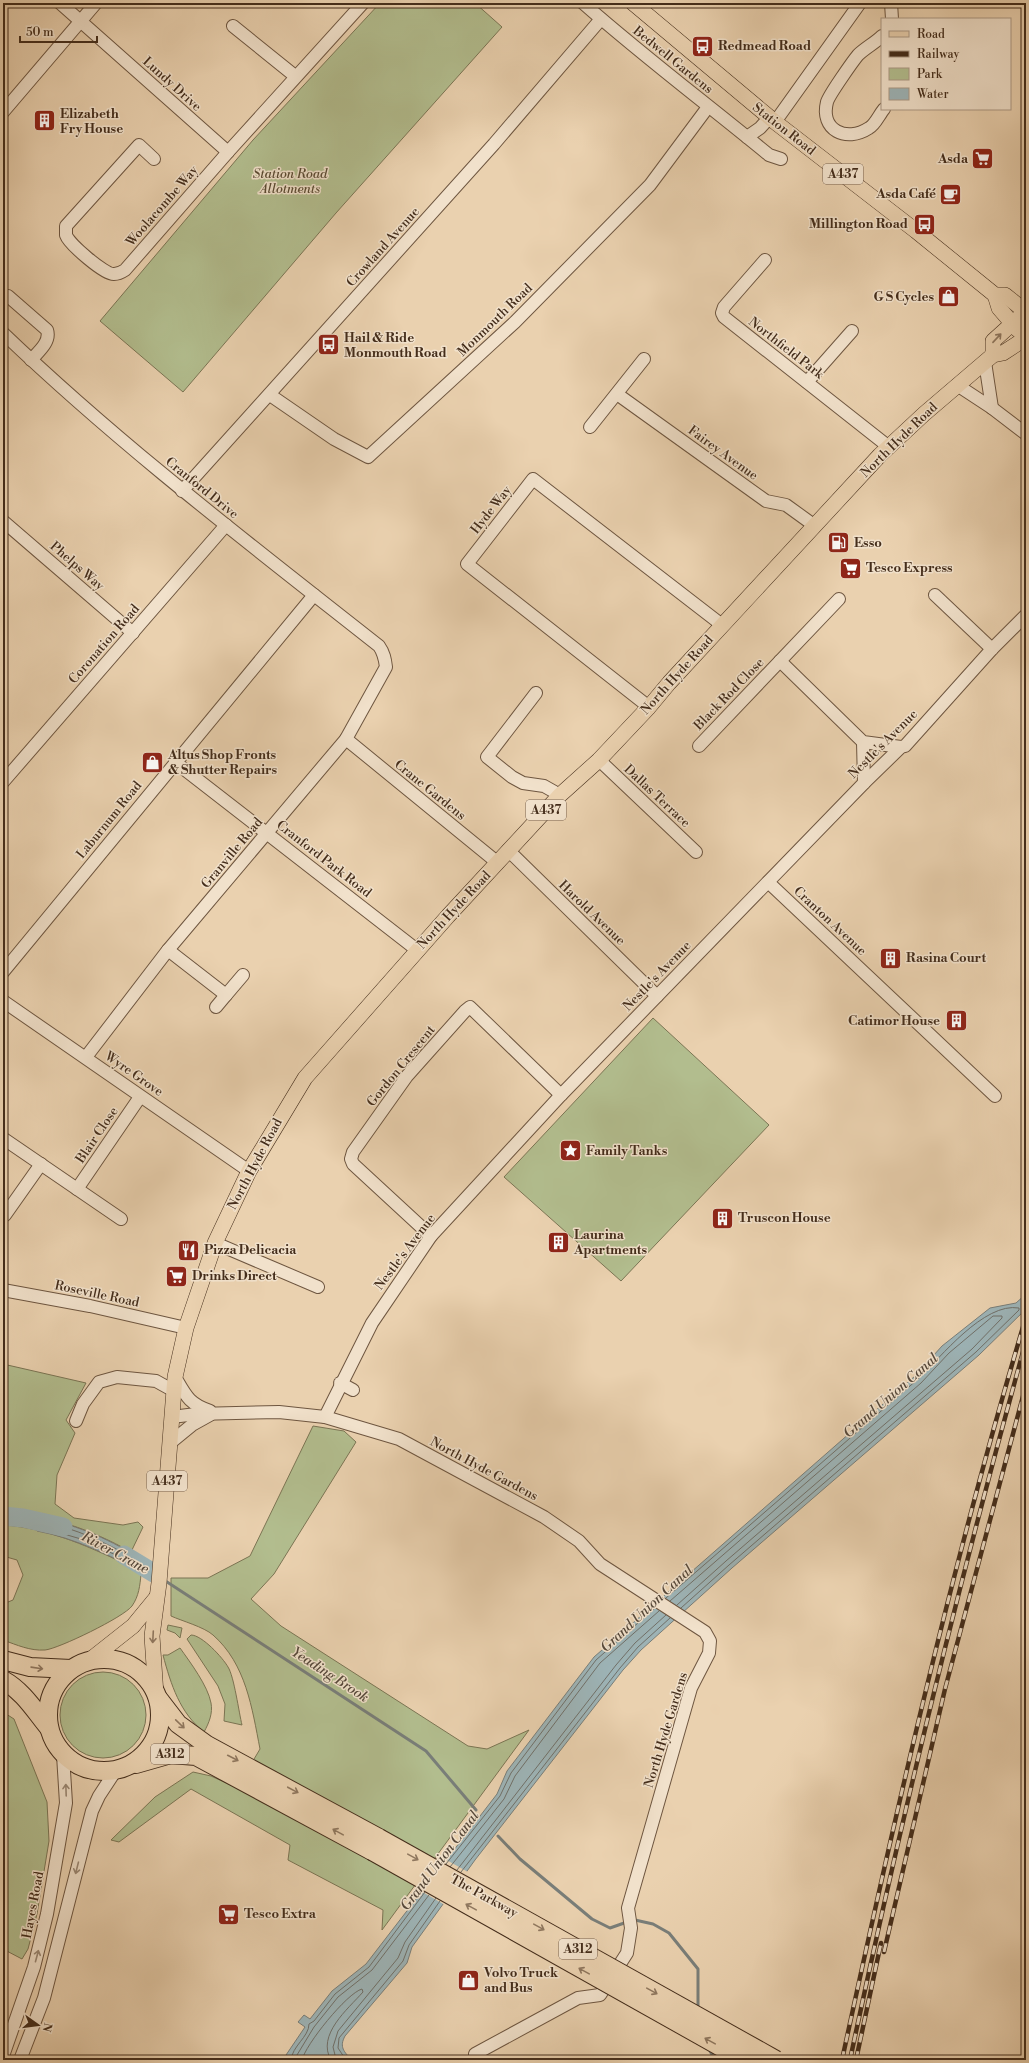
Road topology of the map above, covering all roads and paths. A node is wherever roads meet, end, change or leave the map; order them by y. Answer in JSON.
{"nodes":[{"id":1,"x":60,"y":3,"type":"edge"},
{"id":2,"x":96,"y":3,"type":"edge"},
{"id":3,"x":363,"y":3,"type":"edge"},
{"id":4,"x":583,"y":3,"type":"edge"},
{"id":5,"x":633,"y":3,"type":"edge"},
{"id":6,"x":860,"y":3,"type":"edge"},
{"id":7,"x":891,"y":3,"type":"edge"},
{"id":8,"x":892,"y":18,"type":"edge"},
{"id":9,"x":601,"y":19,"type":"junction"},
{"id":10,"x":81,"y":21,"type":"junction"},
{"id":11,"x":233,"y":26,"type":"dead end"},
{"id":12,"x":881,"y":37,"type":"edge"},
{"id":13,"x":295,"y":76,"type":"junction"},
{"id":14,"x":708,"y":107,"type":"junction"},
{"id":15,"x":883,"y":110,"type":"edge"},
{"id":16,"x":3,"y":112,"type":"edge"},
{"id":17,"x":772,"y":120,"type":"junction"},
{"id":18,"x":747,"y":137,"type":"junction"},
{"id":19,"x":228,"y":152,"type":"junction"},
{"id":20,"x":154,"y":159,"type":"dead end"},
{"id":21,"x":781,"y":159,"type":"dead end"},
{"id":22,"x":765,"y":260,"type":"dead end"},
{"id":23,"x":995,"y":295,"type":"junction"},
{"id":24,"x":8,"y":296,"type":"dead end"},
{"id":25,"x":1026,"y":312,"type":"edge"},
{"id":26,"x":1011,"y":324,"type":"junction"},
{"id":27,"x":852,"y":331,"type":"dead end"},
{"id":28,"x":3,"y":333,"type":"edge"},
{"id":29,"x":1026,"y":337,"type":"edge"},
{"id":30,"x":989,"y":358,"type":"junction"},
{"id":31,"x":644,"y":359,"type":"dead end"},
{"id":32,"x":31,"y":360,"type":"junction"},
{"id":33,"x":807,"y":382,"type":"junction"},
{"id":34,"x":957,"y":385,"type":"junction"},
{"id":35,"x":617,"y":394,"type":"junction"},
{"id":36,"x":270,"y":395,"type":"junction"},
{"id":37,"x":992,"y":408,"type":"junction"},
{"id":38,"x":590,"y":426,"type":"dead end"},
{"id":39,"x":1026,"y":434,"type":"edge"},
{"id":40,"x":889,"y":447,"type":"junction"},
{"id":41,"x":182,"y":490,"type":"junction"},
{"id":42,"x":3,"y":520,"type":"edge"},
{"id":43,"x":226,"y":525,"type":"junction"},
{"id":44,"x":815,"y":526,"type":"junction"},
{"id":45,"x":314,"y":594,"type":"junction"},
{"id":46,"x":935,"y":595,"type":"dead end"},
{"id":47,"x":839,"y":599,"type":"dead end"},
{"id":48,"x":1026,"y":615,"type":"edge"},
{"id":49,"x":722,"y":625,"type":"junction"},
{"id":50,"x":132,"y":633,"type":"junction"},
{"id":51,"x":992,"y":649,"type":"junction"},
{"id":52,"x":385,"y":660,"type":"joint"},
{"id":53,"x":780,"y":661,"type":"junction"},
{"id":54,"x":536,"y":693,"type":"dead end"},
{"id":55,"x":649,"y":707,"type":"junction"},
{"id":56,"x":346,"y":738,"type":"junction"},
{"id":57,"x":863,"y":742,"type":"junction"},
{"id":58,"x":699,"y":746,"type":"dead end"},
{"id":59,"x":900,"y":747,"type":"junction"},
{"id":60,"x":599,"y":760,"type":"junction"},
{"id":61,"x":175,"y":762,"type":"junction"},
{"id":62,"x":3,"y":782,"type":"edge"},
{"id":63,"x":864,"y":783,"type":"junction"},
{"id":64,"x":560,"y":795,"type":"junction"},
{"id":65,"x":268,"y":833,"type":"junction"},
{"id":66,"x":508,"y":850,"type":"junction"},
{"id":67,"x":696,"y":852,"type":"dead end"},
{"id":68,"x":498,"y":863,"type":"junction"},
{"id":69,"x":768,"y":882,"type":"junction"},
{"id":70,"x":168,"y":950,"type":"junction"},
{"id":71,"x":417,"y":950,"type":"junction"},
{"id":72,"x":3,"y":972,"type":"edge"},
{"id":73,"x":243,"y":975,"type":"dead end"},
{"id":74,"x":226,"y":995,"type":"junction"},
{"id":75,"x":657,"y":996,"type":"junction"},
{"id":76,"x":3,"y":1001,"type":"edge"},
{"id":77,"x":216,"y":1007,"type":"dead end"},
{"id":78,"x":86,"y":1057,"type":"junction"},
{"id":79,"x":561,"y":1095,"type":"junction"},
{"id":80,"x":995,"y":1096,"type":"dead end"},
{"id":81,"x":140,"y":1097,"type":"junction"},
{"id":82,"x":4,"y":1139,"type":"dead end"},
{"id":83,"x":41,"y":1164,"type":"junction"},
{"id":84,"x":249,"y":1171,"type":"junction"},
{"id":85,"x":77,"y":1189,"type":"junction"},
{"id":86,"x":5,"y":1215,"type":"dead end"},
{"id":87,"x":121,"y":1219,"type":"dead end"},
{"id":88,"x":431,"y":1236,"type":"junction"},
{"id":89,"x":215,"y":1244,"type":"junction"},
{"id":90,"x":318,"y":1287,"type":"dead end"},
{"id":91,"x":3,"y":1290,"type":"edge"},
{"id":92,"x":186,"y":1328,"type":"junction"},
{"id":93,"x":340,"y":1383,"type":"junction"},
{"id":94,"x":175,"y":1384,"type":"junction"},
{"id":95,"x":353,"y":1390,"type":"dead end"},
{"id":96,"x":215,"y":1413,"type":"junction"},
{"id":97,"x":325,"y":1417,"type":"junction"},
{"id":98,"x":172,"y":1418,"type":"junction"},
{"id":99,"x":76,"y":1421,"type":"dead end"},
{"id":100,"x":170,"y":1443,"type":"junction"},
{"id":101,"x":156,"y":1598,"type":"junction"},
{"id":102,"x":3,"y":1660,"type":"edge"},
{"id":103,"x":90,"y":1660,"type":"junction"},
{"id":104,"x":71,"y":1669,"type":"junction"},
{"id":105,"x":3,"y":1680,"type":"edge"},
{"id":106,"x":157,"y":1697,"type":"junction"},
{"id":107,"x":49,"y":1728,"type":"junction"},
{"id":108,"x":63,"y":1755,"type":"junction"},
{"id":109,"x":124,"y":1768,"type":"junction"},
{"id":110,"x":254,"y":1778,"type":"junction"},
{"id":111,"x":25,"y":1993,"type":"junction"},
{"id":112,"x":44,"y":1998,"type":"junction"},
{"id":113,"x":475,"y":2054,"type":"dead end"},
{"id":114,"x":3,"y":2056,"type":"edge"},
{"id":115,"x":20,"y":2060,"type":"edge"},
{"id":116,"x":744,"y":2060,"type":"edge"},
{"id":117,"x":776,"y":2060,"type":"edge"}],
"edges":[{"from":1,"to":10,"type":"street","name":"Lundy Drive"},
{"from":2,"to":10,"type":"street"},
{"from":3,"to":13,"type":"street","name":"Woolacombe Way"},
{"from":4,"to":9,"type":"street","name":"Bedwell Gardens"},
{"from":5,"to":17,"type":"main road","name":"Station Road","number":"A437"},
{"from":6,"to":17,"type":"street"},
{"from":7,"to":8,"type":"street"},
{"from":9,"to":14,"type":"street","name":"Bedwell Gardens"},
{"from":9,"to":36,"type":"street","name":"Crowland Avenue"},
{"from":10,"to":16,"type":"street"},
{"from":10,"to":19,"type":"street","name":"Lundy Drive"},
{"from":11,"to":13,"type":"street"},
{"from":12,"to":15,"type":"street"},
{"from":13,"to":19,"type":"street","name":"Woolacombe Way"},
{"from":14,"to":18,"type":"street","name":"Bedwell Gardens"},
{"from":14,"to":36,"type":"street","name":"Monmouth Road"},
{"from":17,"to":18,"type":"street"},
{"from":17,"to":23,"type":"main road","name":"Station Road","number":"A437"},
{"from":18,"to":21,"type":"street","name":"Bedwell Gardens"},
{"from":19,"to":20,"type":"street","name":"Woolacombe Way"},
{"from":22,"to":33,"type":"street","name":"Northfield Park"},
{"from":23,"to":25,"type":"main road","name":"Station Road","number":"A437"},
{"from":23,"to":26,"type":"main road","name":"Station Road","number":"A437"},
{"from":24,"to":32,"type":"street"},
{"from":25,"to":26,"type":"main road","number":"A437"},
{"from":26,"to":29,"type":"main road","name":"Station Road","number":"A437"},
{"from":30,"to":26,"type":"main road","number":"A437","one_way":true},
{"from":27,"to":33,"type":"street"},
{"from":28,"to":32,"type":"street","name":"Cranford Drive"},
{"from":29,"to":30,"type":"main road","name":"North Hyde Road","number":"A437"},
{"from":30,"to":34,"type":"main road","name":"North Hyde Road","number":"A437"},
{"from":30,"to":37,"type":"street"},
{"from":31,"to":35,"type":"street"},
{"from":32,"to":41,"type":"street","name":"Cranford Drive"},
{"from":33,"to":40,"type":"street","name":"Northfield Park"},
{"from":34,"to":37,"type":"street"},
{"from":34,"to":40,"type":"main road","name":"North Hyde Road","number":"A437"},
{"from":35,"to":38,"type":"street"},
{"from":35,"to":44,"type":"street","name":"Fairey Avenue"},
{"from":36,"to":41,"type":"street","name":"Crowland Avenue"},
{"from":37,"to":39,"type":"street"},
{"from":40,"to":44,"type":"main road","name":"North Hyde Road","number":"A437"},
{"from":41,"to":43,"type":"street","name":"Cranford Drive"},
{"from":42,"to":50,"type":"street","name":"Phelps Way"},
{"from":43,"to":45,"type":"street","name":"Cranford Drive"},
{"from":43,"to":50,"type":"street","name":"Coronation Road"},
{"from":44,"to":49,"type":"main road","name":"North Hyde Road","number":"A437"},
{"from":45,"to":52,"type":"street","name":"Cranford Drive"},
{"from":45,"to":61,"type":"street","name":"Laburnum Road"},
{"from":46,"to":51,"type":"street"},
{"from":47,"to":53,"type":"street","name":"Black Rod Close"},
{"from":48,"to":51,"type":"street","name":"Nestle's Avenue"},
{"from":49,"to":55,"type":"main road","name":"North Hyde Road","number":"A437"},
{"from":49,"to":55,"type":"street","name":"Hyde Way"},
{"from":50,"to":62,"type":"street","name":"Coronation Road"},
{"from":51,"to":59,"type":"street","name":"Nestle's Avenue"},
{"from":52,"to":56,"type":"street","name":"Granville Road"},
{"from":53,"to":57,"type":"street","name":"Black Rod Close"},
{"from":53,"to":58,"type":"street","name":"Black Rod Close"},
{"from":54,"to":64,"type":"street"},
{"from":55,"to":60,"type":"main road","name":"North Hyde Road","number":"A437"},
{"from":56,"to":65,"type":"street","name":"Granville Road"},
{"from":56,"to":68,"type":"street","name":"Crane Gardens"},
{"from":57,"to":59,"type":"street"},
{"from":57,"to":63,"type":"street"},
{"from":59,"to":63,"type":"street","name":"Nestle's Avenue"},
{"from":60,"to":64,"type":"main road","name":"North Hyde Road","number":"A437"},
{"from":60,"to":67,"type":"street","name":"Dallas Terrace"},
{"from":61,"to":65,"type":"street","name":"Cranford Park Road"},
{"from":61,"to":72,"type":"street","name":"Laburnum Road"},
{"from":63,"to":69,"type":"street","name":"Nestle's Avenue"},
{"from":64,"to":66,"type":"main road","name":"North Hyde Road","number":"A437"},
{"from":65,"to":70,"type":"street","name":"Granville Road"},
{"from":65,"to":71,"type":"street","name":"Cranford Park Road"},
{"from":66,"to":68,"type":"main road","name":"North Hyde Road","number":"A437"},
{"from":66,"to":75,"type":"street","name":"Harold Avenue"},
{"from":68,"to":71,"type":"main road","name":"North Hyde Road","number":"A437"},
{"from":69,"to":75,"type":"street","name":"Nestle's Avenue"},
{"from":69,"to":80,"type":"street","name":"Cranton Avenue"},
{"from":70,"to":74,"type":"street"},
{"from":70,"to":78,"type":"street","name":"Granville Road"},
{"from":71,"to":84,"type":"main road","name":"North Hyde Road","number":"A437"},
{"from":73,"to":74,"type":"street"},
{"from":74,"to":77,"type":"street"},
{"from":75,"to":79,"type":"street","name":"Nestle's Avenue"},
{"from":76,"to":78,"type":"street","name":"Wyre Grove"},
{"from":78,"to":81,"type":"street","name":"Wyre Grove"},
{"from":79,"to":88,"type":"street","name":"Nestle's Avenue"},
{"from":79,"to":88,"type":"street","name":"Gordon Crescent"},
{"from":81,"to":84,"type":"street","name":"Wyre Grove"},
{"from":81,"to":85,"type":"street","name":"Blair Close"},
{"from":82,"to":83,"type":"street"},
{"from":83,"to":85,"type":"street"},
{"from":83,"to":86,"type":"street"},
{"from":84,"to":89,"type":"main road","name":"North Hyde Road","number":"A437"},
{"from":85,"to":87,"type":"street"},
{"from":88,"to":93,"type":"street","name":"Nestle's Avenue"},
{"from":89,"to":90,"type":"street"},
{"from":89,"to":92,"type":"main road","name":"North Hyde Road","number":"A437"},
{"from":91,"to":92,"type":"street","name":"Roseville Road"},
{"from":92,"to":94,"type":"main road","name":"North Hyde Road","number":"A437"},
{"from":93,"to":95,"type":"street"},
{"from":93,"to":97,"type":"street","name":"Nestle's Avenue"},
{"from":94,"to":96,"type":"street"},
{"from":94,"to":98,"type":"main road","name":"North Hyde Road","number":"A437"},
{"from":94,"to":99,"type":"street"},
{"from":96,"to":97,"type":"street","name":"North Hyde Gardens"},
{"from":96,"to":98,"type":"street","name":"North Hyde Gardens"},
{"from":96,"to":100,"type":"street"},
{"from":97,"to":113,"type":"street","name":"North Hyde Gardens"},
{"from":98,"to":100,"type":"main road","name":"North Hyde Road","number":"A437"},
{"from":100,"to":101,"type":"main road","name":"North Hyde Road","number":"A437"},
{"from":101,"to":103,"type":"main road","name":"North Hyde Road","number":"A437"},
{"from":101,"to":106,"type":"main road","name":"North Hyde Road","number":"A437","one_way":true},
{"from":102,"to":104,"type":"highway","one_way":true},
{"from":103,"to":104,"type":"highway"},
{"from":103,"to":106,"type":"highway"},
{"from":104,"to":107,"type":"highway"},
{"from":105,"to":107,"type":"highway"},
{"from":106,"to":109,"type":"highway"},
{"from":106,"to":110,"type":"highway","name":"The Parkway","number":"A312","one_way":true},
{"from":107,"to":108,"type":"highway"},
{"from":108,"to":109,"type":"highway"},
{"from":111,"to":108,"type":"street","name":"Hayes Road","one_way":true},
{"from":109,"to":110,"type":"highway","name":"The Parkway","number":"A312"},
{"from":109,"to":112,"type":"street","one_way":true},
{"from":116,"to":110,"type":"highway","name":"The Parkway","number":"A312","one_way":true,"bridge":true},
{"from":110,"to":117,"type":"highway","name":"The Parkway","number":"A312","one_way":true,"bridge":true},
{"from":111,"to":112,"type":"street"},
{"from":111,"to":114,"type":"street","name":"Hayes Road"},
{"from":112,"to":115,"type":"street"}]}
